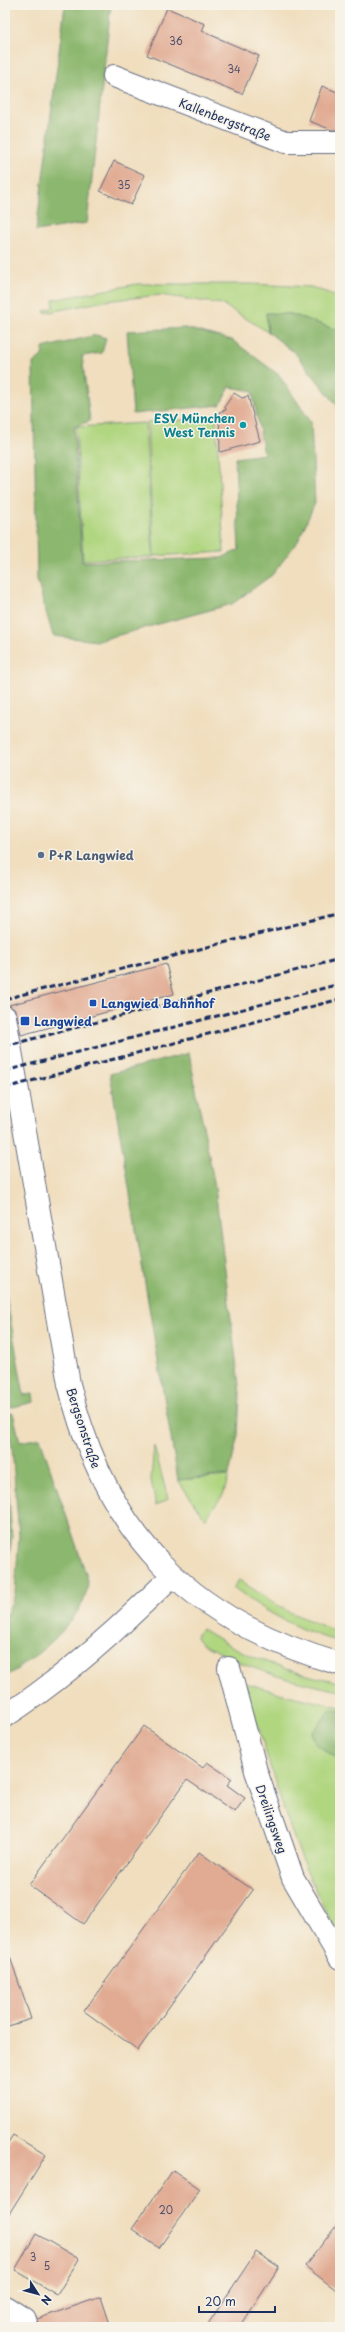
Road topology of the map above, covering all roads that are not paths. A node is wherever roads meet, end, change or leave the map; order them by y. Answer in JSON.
{"nodes":[{"id":1,"x":114,"y":76,"type":"dead end"},
{"id":2,"x":340,"y":142,"type":"edge"},
{"id":3,"x":5,"y":1017,"type":"edge"},
{"id":4,"x":173,"y":1575,"type":"junction"},
{"id":5,"x":340,"y":1664,"type":"edge"},
{"id":6,"x":229,"y":1668,"type":"dead end"},
{"id":7,"x":5,"y":1716,"type":"edge"},
{"id":8,"x":340,"y":1958,"type":"edge"},
{"id":9,"x":5,"y":2307,"type":"edge"},
{"id":10,"x":27,"y":2327,"type":"edge"}],
"edges":[{"from":1,"to":2,"type":"street","name":"Kallenbergstraße"},
{"from":3,"to":4,"type":"street","name":"Bergsonstraße"},
{"from":4,"to":5,"type":"street","name":"Bergsonstraße"},
{"from":4,"to":7,"type":"street"},
{"from":6,"to":8,"type":"street","name":"Dreilingsweg"},
{"from":9,"to":10,"type":"street"}]}
